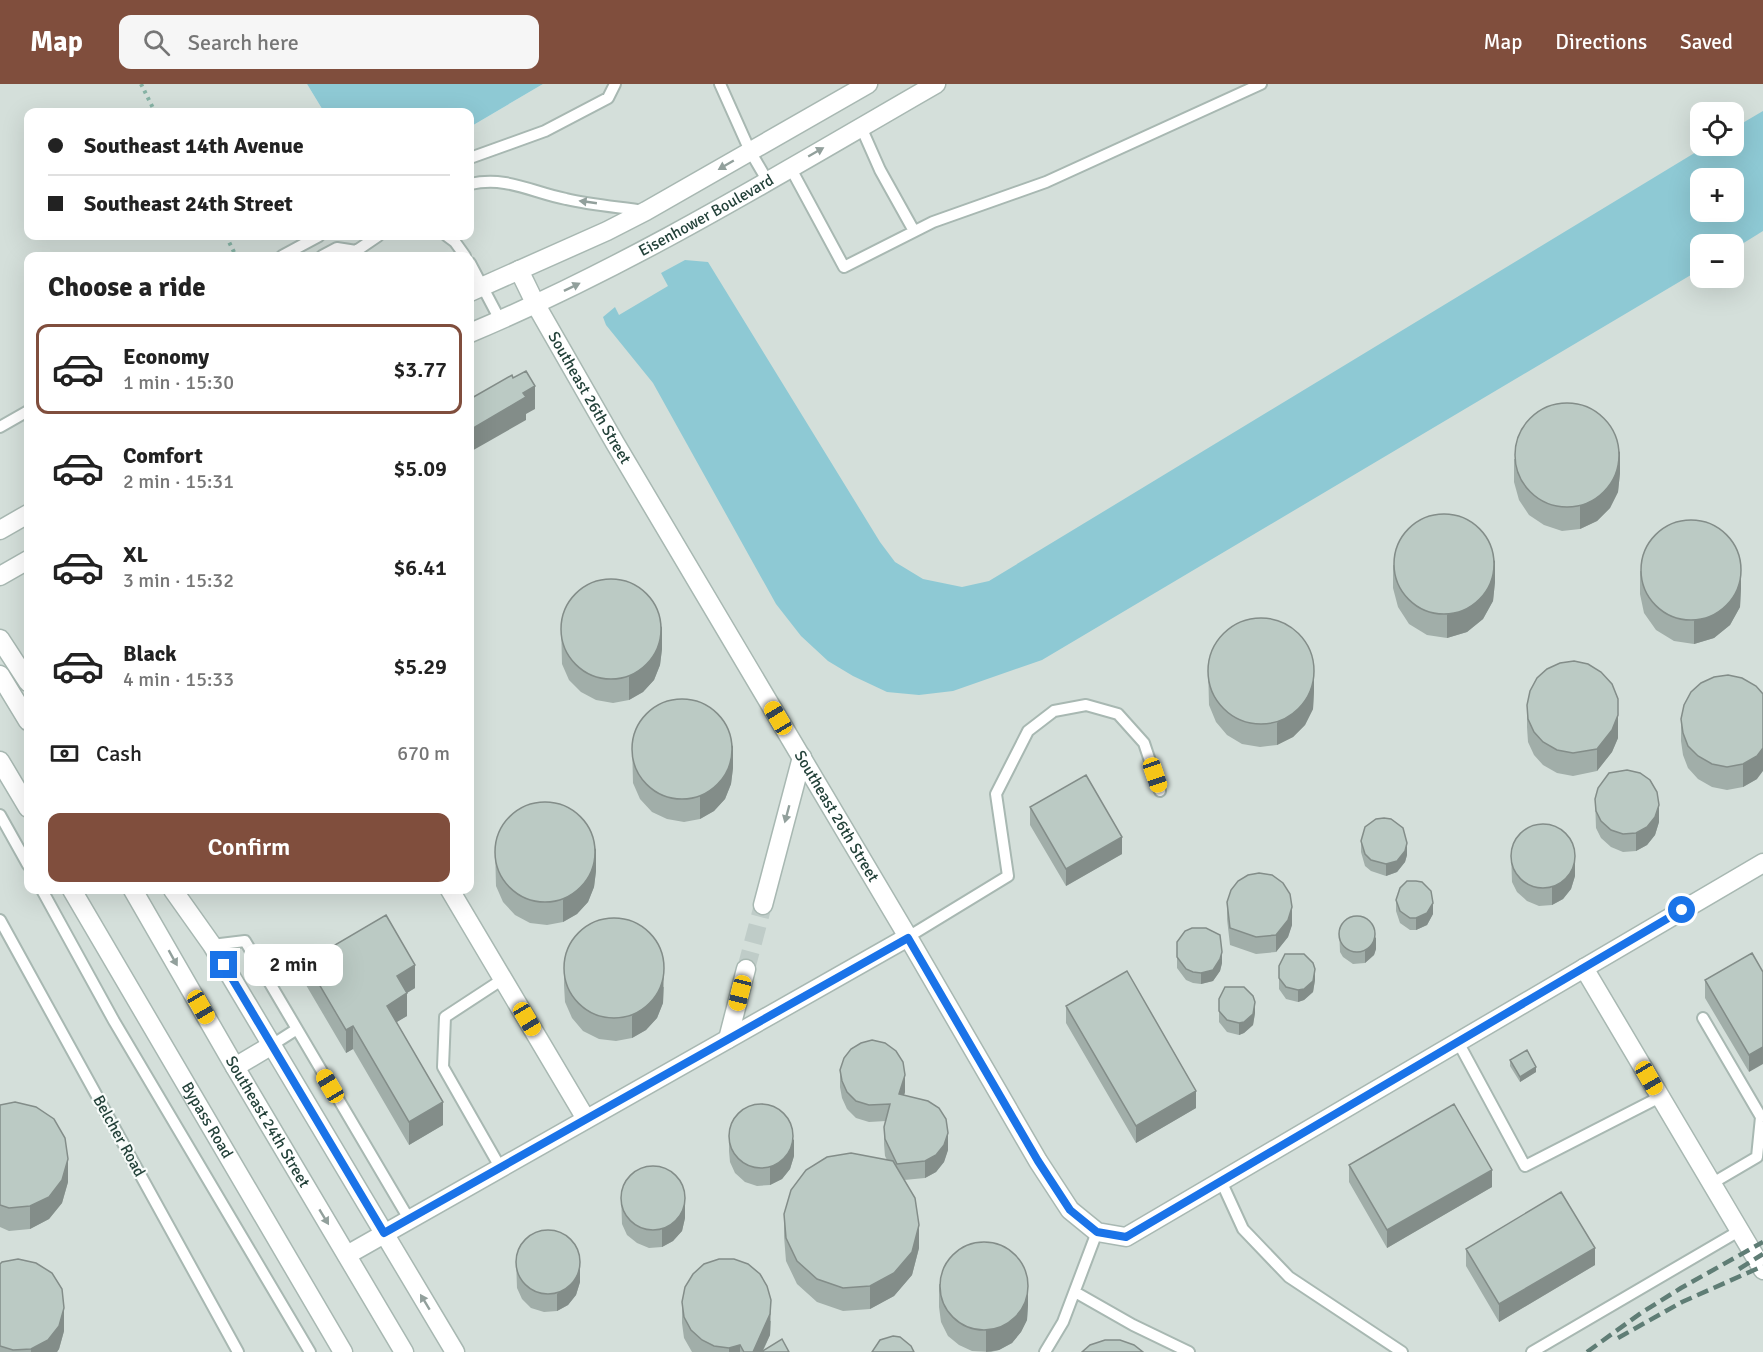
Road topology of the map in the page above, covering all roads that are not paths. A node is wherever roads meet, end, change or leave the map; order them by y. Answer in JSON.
{"nodes":[{"id":1,"x":615,"y":84,"type":"edge"},
{"id":2,"x":720,"y":84,"type":"edge"},
{"id":3,"x":868,"y":84,"type":"edge"},
{"id":4,"x":936,"y":84,"type":"edge"},
{"id":5,"x":1261,"y":84,"type":"edge"},
{"id":6,"x":861,"y":127,"type":"junction"},
{"id":7,"x":750,"y":151,"type":"junction"},
{"id":8,"x":474,"y":157,"type":"edge"},
{"id":9,"x":790,"y":167,"type":"junction"},
{"id":10,"x":767,"y":180,"type":"junction"},
{"id":11,"x":474,"y":184,"type":"edge"},
{"id":12,"x":645,"y":211,"type":"junction"},
{"id":13,"x":914,"y":231,"type":"junction"},
{"id":14,"x":312,"y":240,"type":"edge"},
{"id":15,"x":373,"y":240,"type":"edge"},
{"id":16,"x":452,"y":240,"type":"edge"},
{"id":17,"x":289,"y":252,"type":"edge"},
{"id":18,"x":330,"y":252,"type":"edge"},
{"id":19,"x":349,"y":252,"type":"edge"},
{"id":20,"x":358,"y":252,"type":"edge"},
{"id":21,"x":462,"y":252,"type":"edge"},
{"id":22,"x":519,"y":270,"type":"junction"},
{"id":23,"x":476,"y":289,"type":"edge"},
{"id":24,"x":536,"y":305,"type":"junction"},
{"id":25,"x":500,"y":320,"type":"junction"},
{"id":26,"x":474,"y":331,"type":"edge"},
{"id":27,"x":24,"y":413,"type":"edge"},
{"id":28,"x":0,"y":428,"type":"edge"},
{"id":29,"x":24,"y":516,"type":"edge"},
{"id":30,"x":0,"y":530,"type":"edge"},
{"id":31,"x":24,"y":562,"type":"edge"},
{"id":32,"x":0,"y":576,"type":"edge"},
{"id":33,"x":0,"y":639,"type":"edge"},
{"id":34,"x":0,"y":675,"type":"edge"},
{"id":35,"x":24,"y":676,"type":"edge"},
{"id":36,"x":24,"y":714,"type":"edge"},
{"id":37,"x":802,"y":757,"type":"junction"},
{"id":38,"x":0,"y":761,"type":"edge"},
{"id":39,"x":1161,"y":791,"type":"dead end"},
{"id":40,"x":24,"y":801,"type":"edge"},
{"id":41,"x":0,"y":815,"type":"edge"},
{"id":42,"x":24,"y":858,"type":"edge"},
{"id":43,"x":1762,"y":865,"type":"edge"},
{"id":44,"x":44,"y":894,"type":"edge"},
{"id":45,"x":74,"y":894,"type":"edge"},
{"id":46,"x":136,"y":894,"type":"edge"},
{"id":47,"x":176,"y":894,"type":"edge"},
{"id":48,"x":452,"y":894,"type":"edge"},
{"id":49,"x":763,"y":905,"type":"tunnel mouth"},
{"id":50,"x":0,"y":920,"type":"edge"},
{"id":51,"x":908,"y":938,"type":"junction"},
{"id":52,"x":212,"y":945,"type":"junction"},
{"id":53,"x":1584,"y":968,"type":"junction"},
{"id":54,"x":746,"y":969,"type":"tunnel mouth"},
{"id":55,"x":503,"y":979,"type":"junction"},
{"id":56,"x":1703,"y":1018,"type":"dead end"},
{"id":57,"x":297,"y":1029,"type":"junction"},
{"id":58,"x":728,"y":1039,"type":"junction"},
{"id":59,"x":1458,"y":1041,"type":"junction"},
{"id":60,"x":272,"y":1045,"type":"junction"},
{"id":61,"x":235,"y":1067,"type":"junction"},
{"id":62,"x":1660,"y":1097,"type":"junction"},
{"id":63,"x":1762,"y":1116,"type":"edge"},
{"id":64,"x":586,"y":1119,"type":"junction"},
{"id":65,"x":500,"y":1167,"type":"junction"},
{"id":66,"x":1221,"y":1181,"type":"junction"},
{"id":67,"x":1711,"y":1184,"type":"junction"},
{"id":68,"x":409,"y":1220,"type":"junction"},
{"id":69,"x":1739,"y":1231,"type":"junction"},
{"id":70,"x":1097,"y":1232,"type":"junction"},
{"id":71,"x":384,"y":1233,"type":"junction"},
{"id":72,"x":347,"y":1255,"type":"junction"},
{"id":73,"x":1763,"y":1270,"type":"edge"},
{"id":74,"x":1074,"y":1292,"type":"junction"},
{"id":75,"x":238,"y":1352,"type":"edge"},
{"id":76,"x":310,"y":1352,"type":"edge"},
{"id":77,"x":343,"y":1352,"type":"edge"},
{"id":78,"x":404,"y":1352,"type":"edge"},
{"id":79,"x":455,"y":1352,"type":"edge"},
{"id":80,"x":1045,"y":1352,"type":"edge"},
{"id":81,"x":1189,"y":1352,"type":"edge"},
{"id":82,"x":1402,"y":1352,"type":"edge"},
{"id":83,"x":1532,"y":1352,"type":"edge"}],
"edges":[{"from":1,"to":8,"type":"lane"},
{"from":2,"to":7,"type":"lane"},
{"from":3,"to":7,"type":"street","name":"Eisenhower Boulevard"},
{"from":4,"to":6,"type":"street","name":"Eisenhower Boulevard"},
{"from":5,"to":13,"type":"lane"},
{"from":9,"to":6,"type":"street","name":"Eisenhower Boulevard","one_way":true},
{"from":6,"to":13,"type":"lane"},
{"from":7,"to":10,"type":"lane"},
{"from":7,"to":12,"type":"street","name":"Eisenhower Boulevard","one_way":true},
{"from":9,"to":10,"type":"street","name":"Eisenhower Boulevard"},
{"from":9,"to":13,"type":"lane"},
{"from":24,"to":10,"type":"street","name":"Eisenhower Boulevard","one_way":true},
{"from":12,"to":11,"type":"lane","one_way":true},
{"from":12,"to":22,"type":"street","name":"Eisenhower Boulevard"},
{"from":14,"to":17,"type":"lane"},
{"from":15,"to":20,"type":"lane"},
{"from":16,"to":21,"type":"lane"},
{"from":18,"to":19,"type":"lane"},
{"from":22,"to":23,"type":"street","name":"Eisenhower Boulevard"},
{"from":22,"to":24,"type":"street","name":"Southeast 26th Street"},
{"from":23,"to":25,"type":"lane"},
{"from":24,"to":25,"type":"street","name":"Eisenhower Boulevard"},
{"from":24,"to":37,"type":"street","name":"Southeast 26th Street"},
{"from":25,"to":26,"type":"street","name":"Eisenhower Boulevard"},
{"from":27,"to":28,"type":"lane"},
{"from":29,"to":30,"type":"street"},
{"from":31,"to":32,"type":"street"},
{"from":33,"to":35,"type":"street"},
{"from":34,"to":36,"type":"street"},
{"from":37,"to":49,"type":"street","one_way":true},
{"from":37,"to":51,"type":"street","name":"Southeast 26th Street"},
{"from":38,"to":40,"type":"street"},
{"from":39,"to":51,"type":"lane"},
{"from":41,"to":42,"type":"lane"},
{"from":43,"to":53,"type":"street"},
{"from":44,"to":76,"type":"lane"},
{"from":45,"to":77,"type":"street","name":"Bypass Road"},
{"from":46,"to":61,"type":"street","name":"Southeast 24th Street","one_way":true},
{"from":47,"to":52,"type":"street"},
{"from":48,"to":55,"type":"street"},
{"from":50,"to":75,"type":"lane","name":"Belcher Road"},
{"from":51,"to":58,"type":"street"},
{"from":51,"to":70,"type":"street","name":"Southeast 26th Street"},
{"from":52,"to":57,"type":"lane"},
{"from":52,"to":60,"type":"street"},
{"from":53,"to":59,"type":"street"},
{"from":53,"to":62,"type":"street"},
{"from":54,"to":58,"type":"street"},
{"from":55,"to":64,"type":"street"},
{"from":55,"to":65,"type":"lane"},
{"from":56,"to":63,"type":"lane"},
{"from":57,"to":60,"type":"lane"},
{"from":57,"to":68,"type":"lane"},
{"from":58,"to":64,"type":"street"},
{"from":59,"to":62,"type":"lane"},
{"from":59,"to":66,"type":"street"},
{"from":60,"to":61,"type":"street"},
{"from":60,"to":71,"type":"street"},
{"from":61,"to":72,"type":"street","name":"Southeast 24th Street","one_way":true},
{"from":62,"to":67,"type":"street"},
{"from":63,"to":67,"type":"lane"},
{"from":64,"to":65,"type":"street"},
{"from":65,"to":68,"type":"street"},
{"from":66,"to":70,"type":"street","name":"Southeast 26th Street"},
{"from":66,"to":82,"type":"lane"},
{"from":67,"to":69,"type":"street"},
{"from":68,"to":71,"type":"street"},
{"from":69,"to":73,"type":"street"},
{"from":69,"to":83,"type":"lane"},
{"from":70,"to":74,"type":"lane"},
{"from":71,"to":72,"type":"street"},
{"from":79,"to":71,"type":"street","one_way":true},
{"from":72,"to":78,"type":"street","name":"Southeast 24th Street"},
{"from":74,"to":80,"type":"lane"},
{"from":74,"to":81,"type":"lane"}]}
